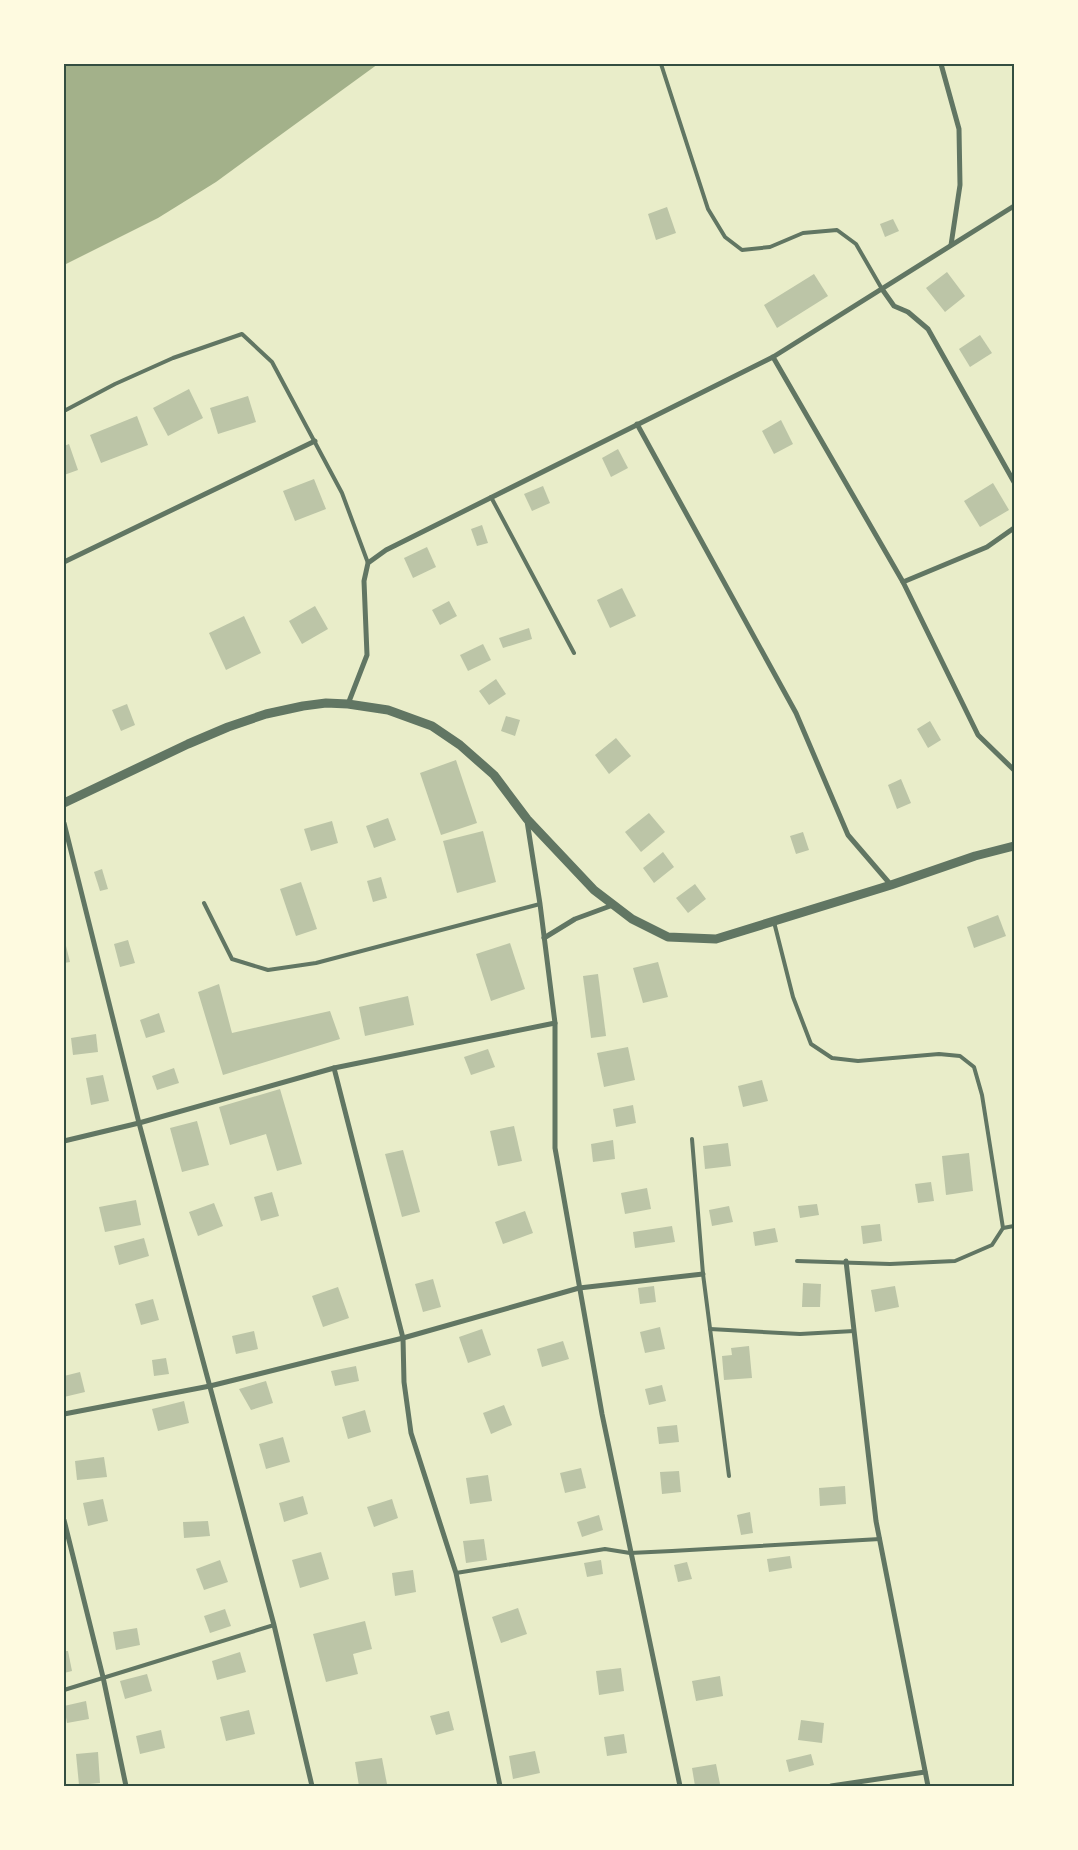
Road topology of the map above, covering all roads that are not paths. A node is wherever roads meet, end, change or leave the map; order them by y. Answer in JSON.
{"nodes":[{"id":1,"x":661,"y":64,"type":"edge"},
{"id":2,"x":941,"y":64,"type":"edge"},
{"id":3,"x":1014,"y":206,"type":"edge"},
{"id":4,"x":950,"y":245,"type":"junction"},
{"id":5,"x":882,"y":289,"type":"junction"},
{"id":6,"x":773,"y":356,"type":"junction"},
{"id":7,"x":64,"y":412,"type":"edge"},
{"id":8,"x":637,"y":424,"type":"junction"},
{"id":9,"x":315,"y":441,"type":"junction"},
{"id":10,"x":1014,"y":482,"type":"edge"},
{"id":11,"x":491,"y":497,"type":"junction"},
{"id":12,"x":1014,"y":528,"type":"edge"},
{"id":13,"x":64,"y":562,"type":"edge"},
{"id":14,"x":368,"y":563,"type":"junction"},
{"id":15,"x":903,"y":582,"type":"junction"},
{"id":16,"x":574,"y":653,"type":"dead end"},
{"id":17,"x":348,"y":704,"type":"junction"},
{"id":18,"x":1014,"y":770,"type":"edge"},
{"id":19,"x":64,"y":803,"type":"edge"},
{"id":20,"x":526,"y":819,"type":"junction"},
{"id":21,"x":64,"y":823,"type":"edge"},
{"id":22,"x":1014,"y":846,"type":"edge"},
{"id":23,"x":891,"y":885,"type":"junction"},
{"id":24,"x":204,"y":903,"type":"dead end"},
{"id":25,"x":540,"y":904,"type":"junction"},
{"id":26,"x":613,"y":905,"type":"junction"},
{"id":27,"x":774,"y":922,"type":"junction"},
{"id":28,"x":544,"y":938,"type":"junction"},
{"id":29,"x":555,"y":1022,"type":"junction"},
{"id":30,"x":334,"y":1068,"type":"junction"},
{"id":31,"x":139,"y":1123,"type":"junction"},
{"id":32,"x":692,"y":1139,"type":"dead end"},
{"id":33,"x":64,"y":1141,"type":"edge"},
{"id":34,"x":1014,"y":1226,"type":"edge"},
{"id":35,"x":1002,"y":1228,"type":"junction"},
{"id":36,"x":797,"y":1261,"type":"dead end"},
{"id":37,"x":846,"y":1261,"type":"junction"},
{"id":38,"x":704,"y":1274,"type":"junction"},
{"id":39,"x":579,"y":1288,"type":"junction"},
{"id":40,"x":710,"y":1329,"type":"junction"},
{"id":41,"x":854,"y":1331,"type":"junction"},
{"id":42,"x":404,"y":1338,"type":"junction"},
{"id":43,"x":210,"y":1386,"type":"junction"},
{"id":44,"x":64,"y":1414,"type":"edge"},
{"id":45,"x":729,"y":1476,"type":"dead end"},
{"id":46,"x":64,"y":1520,"type":"edge"},
{"id":47,"x":880,"y":1539,"type":"junction"},
{"id":48,"x":630,"y":1553,"type":"junction"},
{"id":49,"x":456,"y":1573,"type":"junction"},
{"id":50,"x":274,"y":1625,"type":"junction"},
{"id":51,"x":103,"y":1677,"type":"junction"},
{"id":52,"x":64,"y":1690,"type":"edge"},
{"id":53,"x":925,"y":1772,"type":"junction"},
{"id":54,"x":126,"y":1786,"type":"edge"},
{"id":55,"x":312,"y":1786,"type":"edge"},
{"id":56,"x":500,"y":1786,"type":"edge"},
{"id":57,"x":680,"y":1786,"type":"edge"},
{"id":58,"x":830,"y":1786,"type":"edge"},
{"id":59,"x":928,"y":1786,"type":"edge"}],
"edges":[{"from":1,"to":5,"type":"lane"},
{"from":2,"to":4,"type":"street"},
{"from":3,"to":4,"type":"street"},
{"from":4,"to":5,"type":"street"},
{"from":5,"to":6,"type":"street"},
{"from":5,"to":10,"type":"street"},
{"from":6,"to":8,"type":"street"},
{"from":6,"to":15,"type":"street"},
{"from":7,"to":9,"type":"lane"},
{"from":8,"to":11,"type":"street"},
{"from":8,"to":23,"type":"street"},
{"from":9,"to":13,"type":"street"},
{"from":9,"to":14,"type":"lane"},
{"from":11,"to":14,"type":"street"},
{"from":11,"to":16,"type":"lane"},
{"from":12,"to":15,"type":"street"},
{"from":14,"to":17,"type":"street"},
{"from":15,"to":18,"type":"street"},
{"from":17,"to":19,"type":"street"},
{"from":17,"to":20,"type":"street"},
{"from":20,"to":25,"type":"street"},
{"from":20,"to":26,"type":"street"},
{"from":21,"to":31,"type":"street"},
{"from":22,"to":23,"type":"street"},
{"from":23,"to":27,"type":"street"},
{"from":24,"to":25,"type":"lane"},
{"from":25,"to":28,"type":"street"},
{"from":26,"to":27,"type":"street"},
{"from":26,"to":28,"type":"street"},
{"from":27,"to":35,"type":"lane"},
{"from":28,"to":29,"type":"street"},
{"from":29,"to":30,"type":"street"},
{"from":29,"to":39,"type":"street"},
{"from":30,"to":31,"type":"street"},
{"from":30,"to":42,"type":"street"},
{"from":31,"to":33,"type":"street"},
{"from":31,"to":43,"type":"street"},
{"from":32,"to":38,"type":"lane"},
{"from":34,"to":35,"type":"lane"},
{"from":35,"to":37,"type":"lane"},
{"from":36,"to":37,"type":"lane"},
{"from":37,"to":41,"type":"street"},
{"from":38,"to":39,"type":"street"},
{"from":38,"to":40,"type":"lane"},
{"from":39,"to":42,"type":"street"},
{"from":39,"to":48,"type":"street"},
{"from":40,"to":41,"type":"lane"},
{"from":40,"to":45,"type":"lane"},
{"from":41,"to":47,"type":"street"},
{"from":42,"to":43,"type":"street"},
{"from":42,"to":49,"type":"street"},
{"from":43,"to":44,"type":"street"},
{"from":43,"to":50,"type":"street"},
{"from":46,"to":51,"type":"street"},
{"from":47,"to":48,"type":"lane"},
{"from":47,"to":53,"type":"street"},
{"from":48,"to":49,"type":"lane"},
{"from":48,"to":57,"type":"street"},
{"from":49,"to":56,"type":"street"},
{"from":50,"to":51,"type":"lane"},
{"from":50,"to":55,"type":"street"},
{"from":51,"to":52,"type":"lane"},
{"from":51,"to":54,"type":"street"},
{"from":53,"to":58,"type":"street"},
{"from":53,"to":59,"type":"street"}]}
